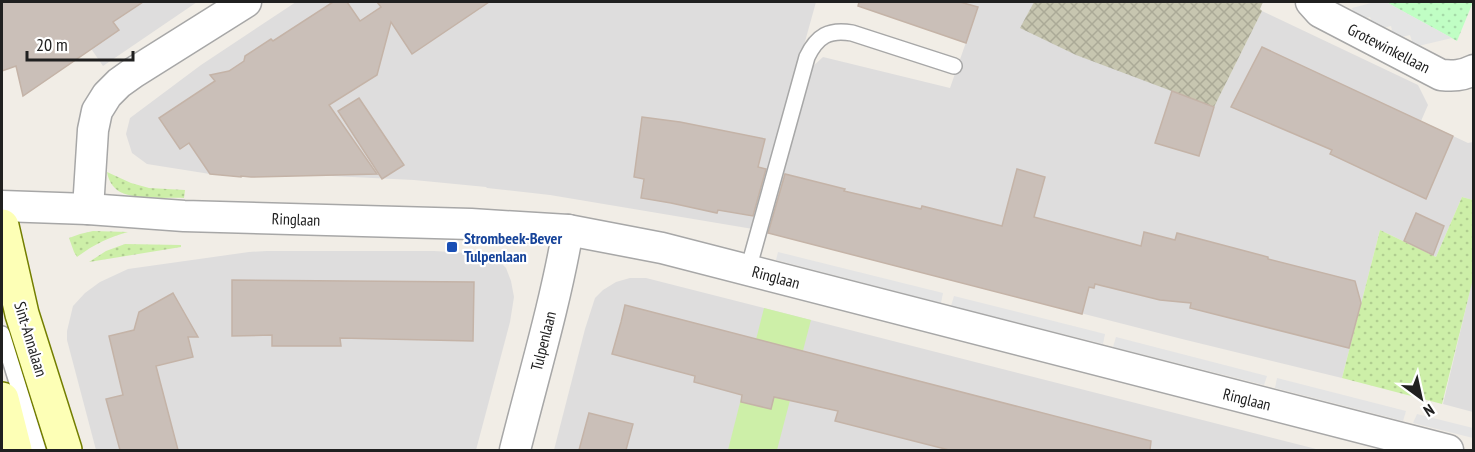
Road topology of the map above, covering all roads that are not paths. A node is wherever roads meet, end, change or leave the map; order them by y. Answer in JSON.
{"nodes":[{"id":1,"x":246,"y":2,"type":"edge"},
{"id":2,"x":1311,"y":2,"type":"edge"},
{"id":3,"x":954,"y":66,"type":"dead end"},
{"id":4,"x":1473,"y":70,"type":"edge"},
{"id":5,"x":2,"y":206,"type":"edge"},
{"id":6,"x":88,"y":209,"type":"junction"},
{"id":7,"x":2,"y":226,"type":"edge"},
{"id":8,"x":568,"y":230,"type":"junction"},
{"id":9,"x":748,"y":270,"type":"junction"},
{"id":10,"x":2,"y":334,"type":"edge"},
{"id":11,"x":2,"y":400,"type":"edge"},
{"id":12,"x":15,"y":450,"type":"edge"},
{"id":13,"x":22,"y":450,"type":"edge"},
{"id":14,"x":38,"y":450,"type":"edge"},
{"id":15,"x":65,"y":450,"type":"edge"},
{"id":16,"x":515,"y":450,"type":"edge"},
{"id":17,"x":1448,"y":450,"type":"edge"}],
"edges":[{"from":1,"to":6,"type":"street"},
{"from":2,"to":4,"type":"street","name":"Grotewinkellaan"},
{"from":3,"to":9,"type":"lane"},
{"from":5,"to":6,"type":"street","name":"Ringlaan"},
{"from":6,"to":8,"type":"street","name":"Ringlaan"},
{"from":7,"to":15,"type":"main road","name":"Sint-Annalaan"},
{"from":8,"to":9,"type":"street","name":"Ringlaan"},
{"from":8,"to":16,"type":"street","name":"Tulpenlaan"},
{"from":9,"to":17,"type":"street","name":"Ringlaan"},
{"from":10,"to":14,"type":"lane","name":"Sint-Annalaan"},
{"from":11,"to":12,"type":"main road"},
{"from":11,"to":13,"type":"lane"}]}
